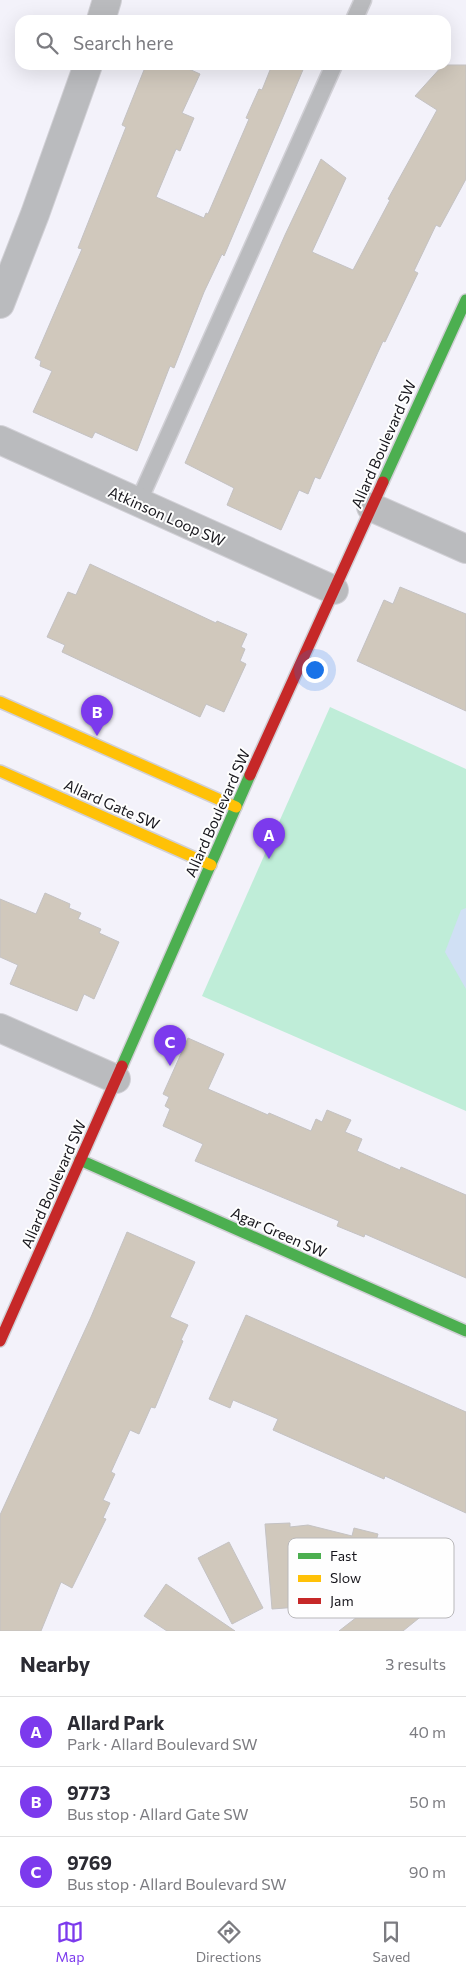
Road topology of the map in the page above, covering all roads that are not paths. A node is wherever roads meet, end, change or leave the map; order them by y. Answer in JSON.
{"nodes":[{"id":1,"x":107,"y":0,"type":"edge"},
{"id":2,"x":363,"y":0,"type":"edge"},
{"id":3,"x":102,"y":15,"type":"edge"},
{"id":4,"x":356,"y":15,"type":"edge"},
{"id":5,"x":86,"y":70,"type":"edge"},
{"id":6,"x":332,"y":70,"type":"edge"},
{"id":7,"x":466,"y":300,"type":"edge"},
{"id":8,"x":0,"y":304,"type":"edge"},
{"id":9,"x":0,"y":440,"type":"edge"},
{"id":10,"x":138,"y":503,"type":"junction"},
{"id":11,"x":371,"y":507,"type":"junction"},
{"id":12,"x":466,"y":549,"type":"edge"},
{"id":13,"x":334,"y":590,"type":"junction"},
{"id":14,"x":0,"y":702,"type":"edge"},
{"id":15,"x":0,"y":771,"type":"edge"},
{"id":16,"x":236,"y":807,"type":"junction"},
{"id":17,"x":211,"y":865,"type":"junction"},
{"id":18,"x":0,"y":1028,"type":"edge"},
{"id":19,"x":116,"y":1079,"type":"junction"},
{"id":20,"x":80,"y":1160,"type":"junction"},
{"id":21,"x":466,"y":1331,"type":"edge"},
{"id":22,"x":0,"y":1341,"type":"edge"}],
"edges":[{"from":1,"to":3,"type":"street"},
{"from":2,"to":4,"type":"lane"},
{"from":5,"to":8,"type":"street"},
{"from":6,"to":10,"type":"lane"},
{"from":7,"to":11,"type":"street","name":"Allard Boulevard SW"},
{"from":9,"to":10,"type":"street","name":"Atkinson Loop SW"},
{"from":10,"to":13,"type":"street","name":"Atkinson Loop SW"},
{"from":11,"to":12,"type":"street"},
{"from":11,"to":13,"type":"street","name":"Allard Boulevard SW"},
{"from":13,"to":16,"type":"street","name":"Allard Boulevard SW"},
{"from":14,"to":16,"type":"street"},
{"from":15,"to":17,"type":"street","name":"Allard Gate SW"},
{"from":16,"to":17,"type":"street","name":"Allard Boulevard SW"},
{"from":17,"to":19,"type":"street","name":"Allard Boulevard SW"},
{"from":18,"to":19,"type":"street"},
{"from":19,"to":20,"type":"street","name":"Allard Boulevard SW"},
{"from":20,"to":21,"type":"street","name":"Agar Green SW"},
{"from":20,"to":22,"type":"street","name":"Allard Boulevard SW"}]}
